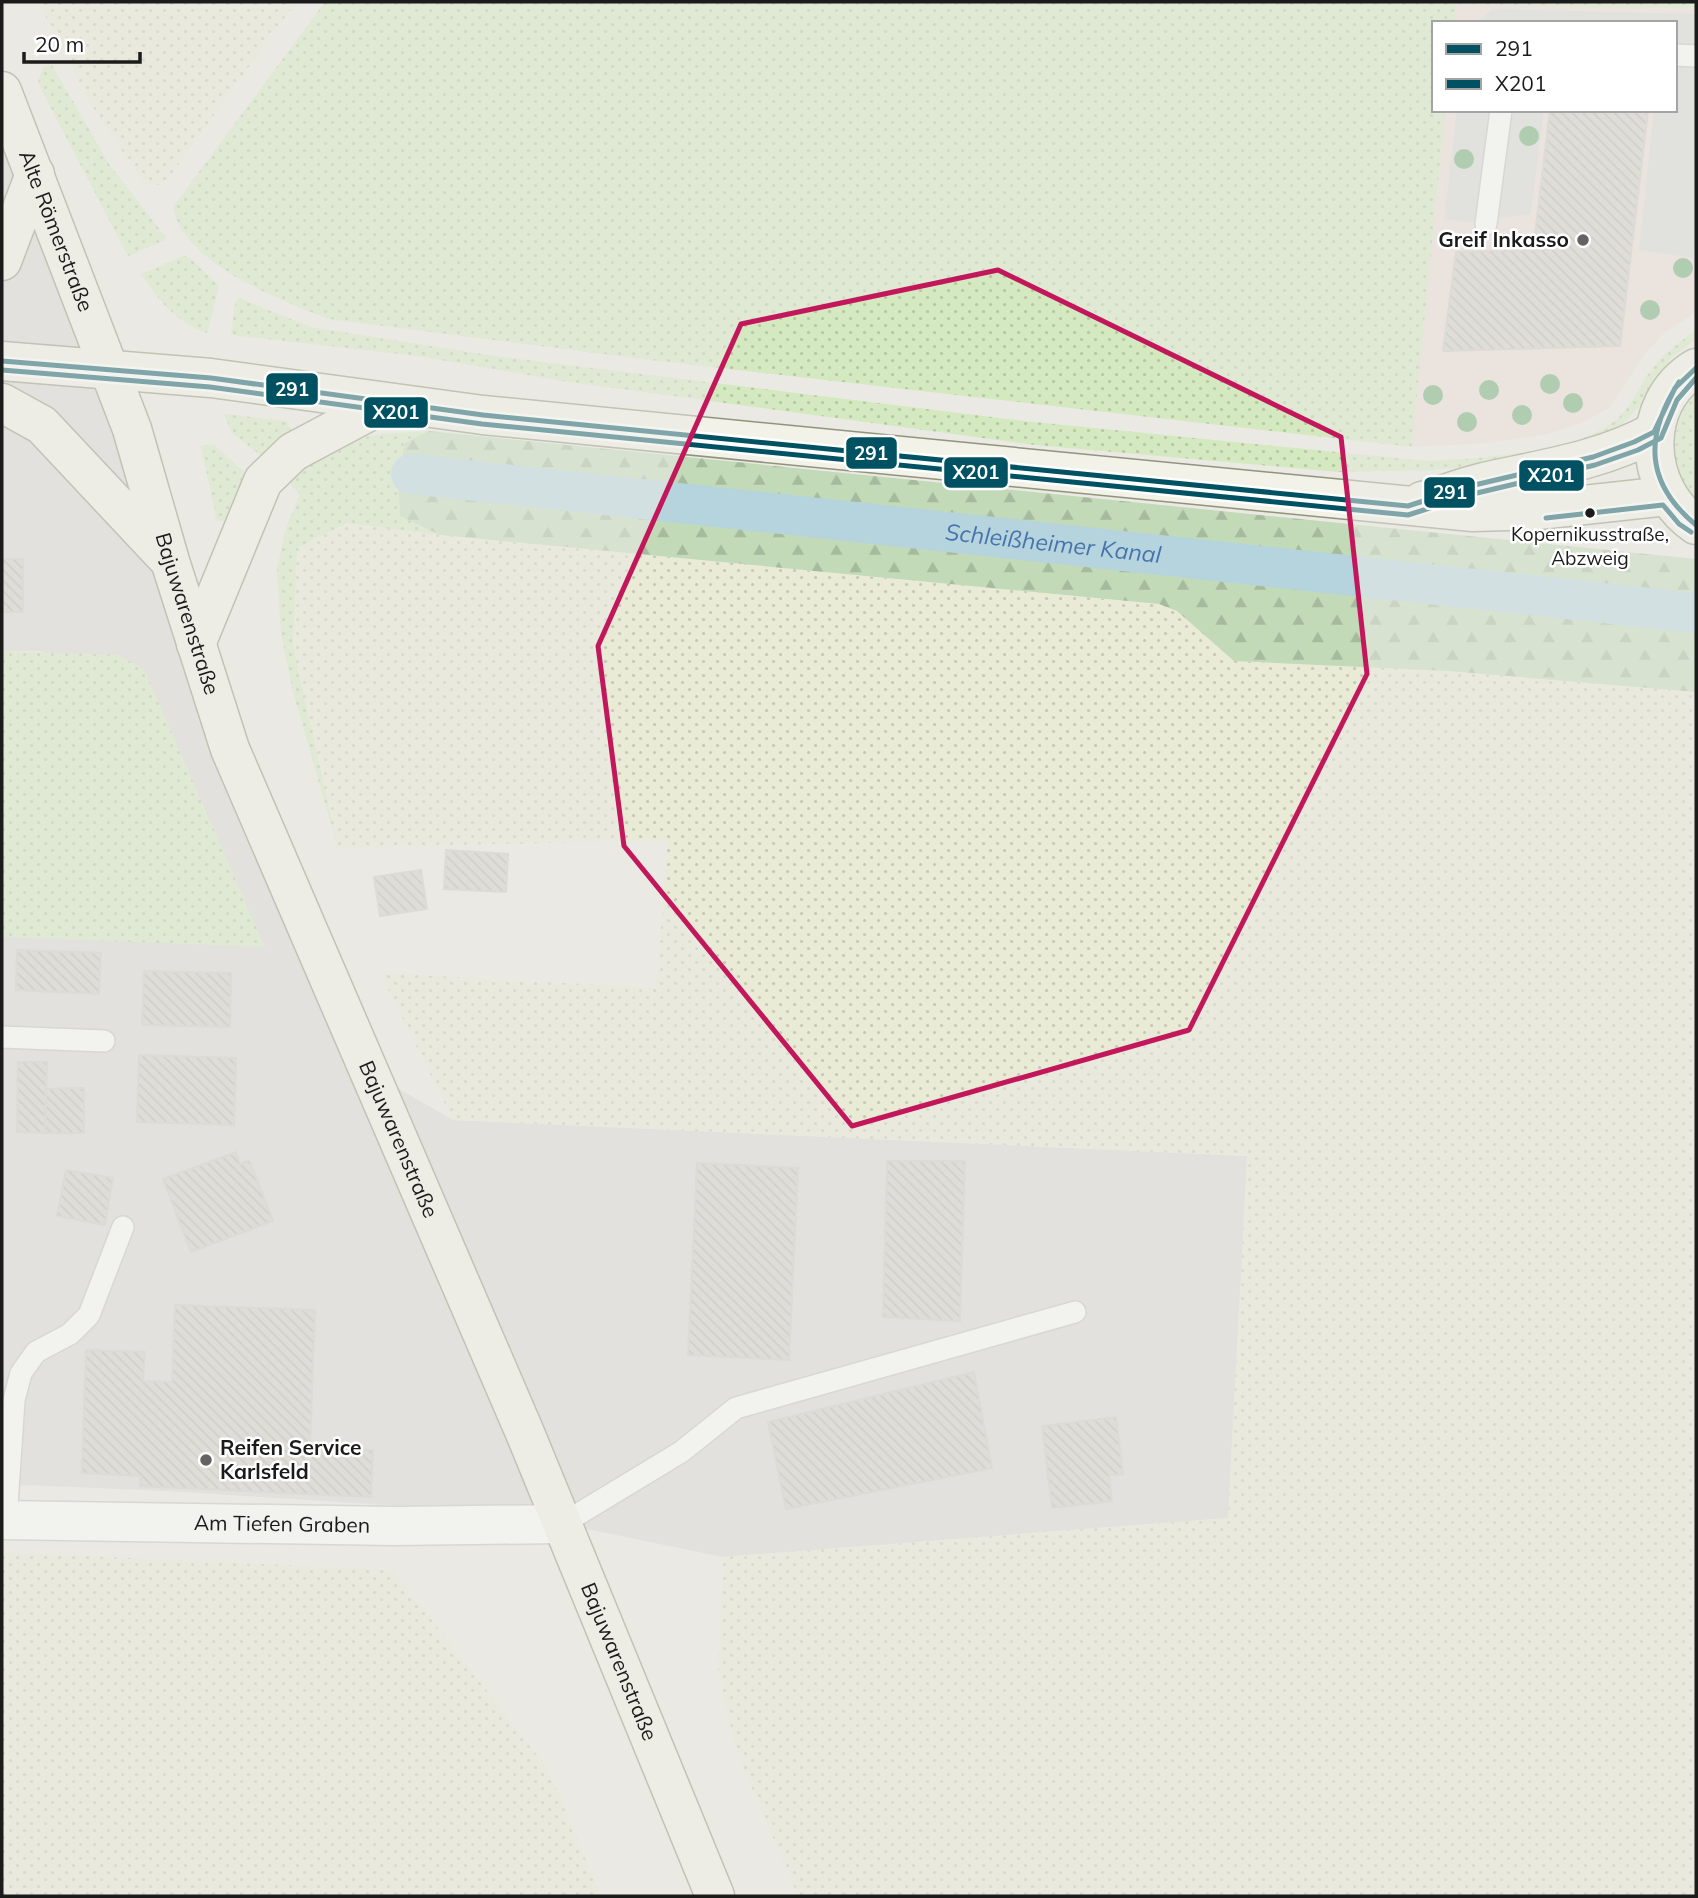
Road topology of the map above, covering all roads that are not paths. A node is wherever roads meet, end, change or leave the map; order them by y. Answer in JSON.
{"nodes":[{"id":1,"x":1677,"y":55,"type":"edge"},
{"id":2,"x":1696,"y":56,"type":"edge"},
{"id":3,"x":2,"y":91,"type":"edge"},
{"id":4,"x":1501,"y":112,"type":"edge"},
{"id":5,"x":35,"y":174,"type":"junction"},
{"id":6,"x":1486,"y":224,"type":"dead end"},
{"id":7,"x":2,"y":261,"type":"edge"},
{"id":8,"x":2,"y":361,"type":"edge"},
{"id":9,"x":1696,"y":368,"type":"edge"},
{"id":10,"x":111,"y":371,"type":"junction"},
{"id":11,"x":2,"y":403,"type":"edge"},
{"id":12,"x":383,"y":404,"type":"junction"},
{"id":13,"x":1654,"y":432,"type":"junction"},
{"id":14,"x":1667,"y":496,"type":"junction"},
{"id":15,"x":1408,"y":506,"type":"junction"},
{"id":16,"x":1696,"y":526,"type":"edge"},
{"id":17,"x":170,"y":561,"type":"junction"},
{"id":18,"x":196,"y":644,"type":"junction"},
{"id":19,"x":2,"y":1037,"type":"edge"},
{"id":20,"x":104,"y":1041,"type":"dead end"},
{"id":21,"x":123,"y":1227,"type":"dead end"},
{"id":22,"x":1075,"y":1312,"type":"dead end"},
{"id":23,"x":4,"y":1520,"type":"edge"},
{"id":24,"x":562,"y":1524,"type":"junction"},
{"id":25,"x":715,"y":1896,"type":"edge"}],
"edges":[{"from":1,"to":2,"type":"lane"},
{"from":3,"to":5,"type":"main road","name":"Alte Römerstraße"},
{"from":4,"to":6,"type":"lane"},
{"from":5,"to":7,"type":"main road"},
{"from":5,"to":10,"type":"main road","name":"Alte Römerstraße"},
{"from":8,"to":10,"type":"main road"},
{"from":9,"to":13,"type":"main road"},
{"from":10,"to":12,"type":"main road"},
{"from":10,"to":17,"type":"main road","name":"Bajuwarenstraße"},
{"from":11,"to":17,"type":"main road"},
{"from":12,"to":15,"type":"main road"},
{"from":12,"to":18,"type":"main road"},
{"from":13,"to":14,"type":"main road"},
{"from":13,"to":15,"type":"main road"},
{"from":14,"to":15,"type":"main road"},
{"from":14,"to":16,"type":"main road"},
{"from":17,"to":18,"type":"main road","name":"Bajuwarenstraße"},
{"from":18,"to":24,"type":"main road","name":"Bajuwarenstraße"},
{"from":19,"to":20,"type":"lane"},
{"from":21,"to":23,"type":"lane"},
{"from":22,"to":24,"type":"lane"},
{"from":23,"to":24,"type":"street","name":"Am Tiefen Graben"},
{"from":24,"to":25,"type":"main road","name":"Bajuwarenstraße"}]}
